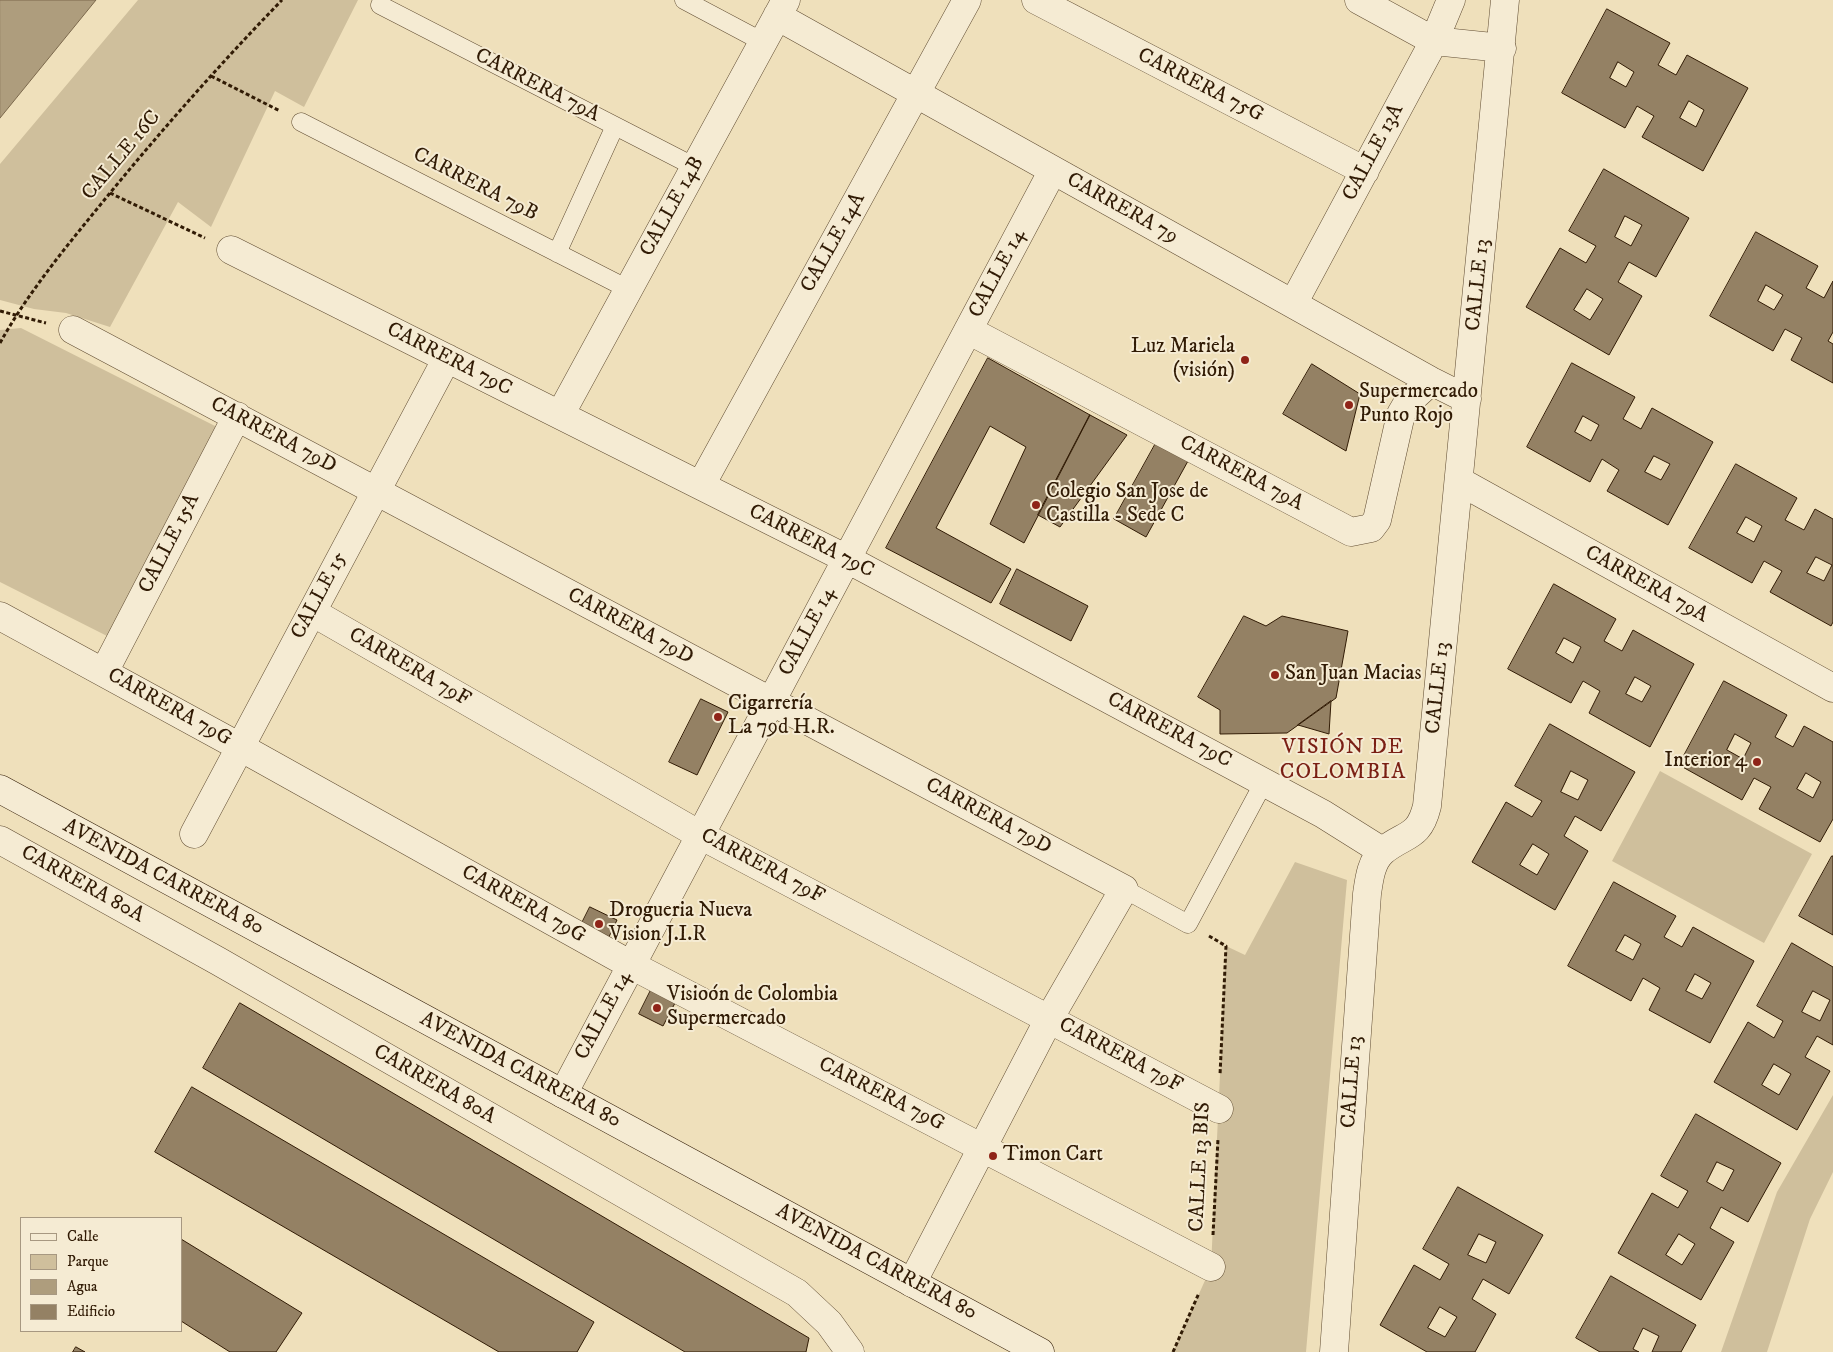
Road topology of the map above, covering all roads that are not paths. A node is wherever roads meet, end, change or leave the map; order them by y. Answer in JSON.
{"nodes":[{"id":1,"x":684,"y":0,"type":"edge"},
{"id":2,"x":967,"y":0,"type":"edge"},
{"id":3,"x":1036,"y":0,"type":"edge"},
{"id":4,"x":1359,"y":0,"type":"edge"},
{"id":5,"x":1451,"y":0,"type":"edge"},
{"id":6,"x":1505,"y":0,"type":"edge"},
{"id":7,"x":380,"y":5,"type":"dead end"},
{"id":8,"x":781,"y":8,"type":"edge"},
{"id":9,"x":1434,"y":41,"type":"junction"},
{"id":10,"x":763,"y":42,"type":"junction"},
{"id":11,"x":1502,"y":48,"type":"junction"},
{"id":12,"x":916,"y":94,"type":"junction"},
{"id":13,"x":301,"y":122,"type":"road end"},
{"id":14,"x":615,"y":126,"type":"junction"},
{"id":15,"x":695,"y":167,"type":"junction"},
{"id":16,"x":1053,"y":170,"type":"junction"},
{"id":17,"x":1364,"y":171,"type":"junction"},
{"id":18,"x":230,"y":250,"type":"road end"},
{"id":19,"x":557,"y":253,"type":"junction"},
{"id":20,"x":628,"y":289,"type":"junction"},
{"id":21,"x":1292,"y":304,"type":"junction"},
{"id":22,"x":73,"y":330,"type":"road end"},
{"id":23,"x":968,"y":330,"type":"junction"},
{"id":24,"x":447,"y":358,"type":"junction"},
{"id":25,"x":1431,"y":381,"type":"junction"},
{"id":26,"x":1467,"y":399,"type":"junction"},
{"id":27,"x":560,"y":415,"type":"junction"},
{"id":28,"x":237,"y":416,"type":"junction"},
{"id":29,"x":1459,"y":482,"type":"junction"},
{"id":30,"x":701,"y":486,"type":"junction"},
{"id":31,"x":377,"y":490,"type":"junction"},
{"id":32,"x":847,"y":559,"type":"junction"},
{"id":33,"x":312,"y":612,"type":"junction"},
{"id":34,"x":0,"y":616,"type":"edge"},
{"id":35,"x":104,"y":672,"type":"junction"},
{"id":36,"x":1833,"y":688,"type":"edge"},
{"id":37,"x":770,"y":702,"type":"junction"},
{"id":38,"x":240,"y":747,"type":"junction"},
{"id":39,"x":1264,"y":782,"type":"junction"},
{"id":40,"x":1,"y":792,"type":"edge"},
{"id":41,"x":194,"y":834,"type":"dead end"},
{"id":42,"x":700,"y":835,"type":"junction"},
{"id":43,"x":0,"y":840,"type":"edge"},
{"id":44,"x":1382,"y":852,"type":"junction"},
{"id":45,"x":1124,"y":889,"type":"junction"},
{"id":46,"x":631,"y":965,"type":"junction"},
{"id":47,"x":1050,"y":1019,"type":"junction"},
{"id":48,"x":562,"y":1094,"type":"junction"},
{"id":49,"x":1219,"y":1109,"type":"road end"},
{"id":50,"x":982,"y":1148,"type":"junction"},
{"id":51,"x":1212,"y":1267,"type":"road end"},
{"id":52,"x":912,"y":1283,"type":"junction"},
{"id":53,"x":850,"y":1352,"type":"edge"},
{"id":54,"x":1040,"y":1352,"type":"edge"},
{"id":55,"x":1334,"y":1352,"type":"edge"}],
"edges":[{"from":1,"to":10,"type":"lane"},
{"from":2,"to":12,"type":"street","name":"CALLE 14A"},
{"from":3,"to":17,"type":"street","name":"CARRERA 75G"},
{"from":4,"to":9,"type":"street"},
{"from":5,"to":9,"type":"street","name":"CALLE 13A"},
{"from":6,"to":11,"type":"street","name":"CALLE 13"},
{"from":7,"to":14,"type":"lane","name":"CARRERA 79A"},
{"from":8,"to":10,"type":"street","name":"CALLE 14B"},
{"from":8,"to":12,"type":"street","name":"CARRERA 79"},
{"from":9,"to":11,"type":"street"},
{"from":9,"to":17,"type":"street","name":"CALLE 13A"},
{"from":10,"to":15,"type":"street","name":"CALLE 14B"},
{"from":11,"to":26,"type":"street","name":"CALLE 13"},
{"from":12,"to":16,"type":"street","name":"CARRERA 79"},
{"from":12,"to":30,"type":"street","name":"CALLE 14A"},
{"from":13,"to":19,"type":"lane","name":"CARRERA 79B"},
{"from":14,"to":15,"type":"lane","name":"CARRERA 79A"},
{"from":14,"to":19,"type":"lane"},
{"from":15,"to":20,"type":"street","name":"CALLE 14B"},
{"from":16,"to":21,"type":"street","name":"CARRERA 79"},
{"from":16,"to":23,"type":"street","name":"CALLE 14"},
{"from":17,"to":21,"type":"street","name":"CALLE 13A"},
{"from":18,"to":24,"type":"street","name":"CARRERA 79C"},
{"from":19,"to":20,"type":"lane","name":"CARRERA 79B"},
{"from":20,"to":27,"type":"street","name":"CALLE 14B"},
{"from":21,"to":25,"type":"street","name":"CARRERA 79"},
{"from":22,"to":28,"type":"street","name":"CARRERA 79D"},
{"from":23,"to":25,"type":"street","name":"CARRERA 79A"},
{"from":23,"to":32,"type":"street","name":"CALLE 14"},
{"from":24,"to":27,"type":"street","name":"CARRERA 79C"},
{"from":24,"to":31,"type":"street","name":"CALLE 15"},
{"from":25,"to":26,"type":"street","name":"CARRERA 79"},
{"from":26,"to":29,"type":"street","name":"CALLE 13"},
{"from":27,"to":30,"type":"street","name":"CARRERA 79C"},
{"from":28,"to":31,"type":"street","name":"CARRERA 79D"},
{"from":28,"to":35,"type":"street","name":"CALLE 15A"},
{"from":29,"to":36,"type":"street","name":"CARRERA 79A"},
{"from":29,"to":44,"type":"street","name":"CALLE 13"},
{"from":30,"to":32,"type":"street","name":"CARRERA 79C"},
{"from":31,"to":33,"type":"street","name":"CALLE 15"},
{"from":31,"to":37,"type":"street","name":"CARRERA 79D"},
{"from":32,"to":37,"type":"street","name":"CALLE 14"},
{"from":32,"to":39,"type":"street","name":"CARRERA 79C"},
{"from":33,"to":38,"type":"street","name":"CALLE 15"},
{"from":33,"to":42,"type":"street","name":"CARRERA 79F"},
{"from":34,"to":35,"type":"street","name":"CARRERA 79G"},
{"from":35,"to":38,"type":"street","name":"CARRERA 79G"},
{"from":37,"to":42,"type":"street","name":"CALLE 14"},
{"from":37,"to":45,"type":"street","name":"CARRERA 79D"},
{"from":38,"to":41,"type":"street","name":"CALLE 15"},
{"from":38,"to":46,"type":"street","name":"CARRERA 79G"},
{"from":39,"to":44,"type":"street","name":"CARRERA 79C"},
{"from":39,"to":45,"type":"lane","name":"CARRERA 79D"},
{"from":40,"to":48,"type":"street","name":"AVENIDA CARRERA 80"},
{"from":42,"to":46,"type":"street","name":"CALLE 14"},
{"from":42,"to":47,"type":"street","name":"CARRERA 79F"},
{"from":43,"to":53,"type":"street","name":"CARRERA 80A"},
{"from":44,"to":55,"type":"street","name":"CALLE 13"},
{"from":45,"to":47,"type":"street"},
{"from":46,"to":48,"type":"street","name":"CALLE 14"},
{"from":46,"to":50,"type":"street","name":"CARRERA 79G"},
{"from":47,"to":49,"type":"street","name":"CARRERA 79F"},
{"from":47,"to":50,"type":"street"},
{"from":48,"to":52,"type":"street","name":"AVENIDA CARRERA 80"},
{"from":50,"to":51,"type":"street","name":"CARRERA 79G"},
{"from":50,"to":52,"type":"street"},
{"from":52,"to":54,"type":"street","name":"AVENIDA CARRERA 80"}]}
